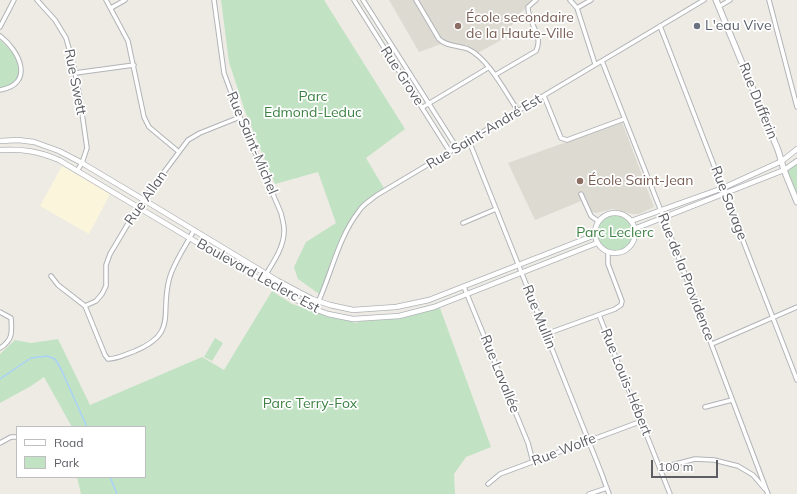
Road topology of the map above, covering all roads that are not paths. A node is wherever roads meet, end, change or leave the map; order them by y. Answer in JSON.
{"nodes":[{"id":1,"x":14,"y":0,"type":"edge"},
{"id":2,"x":37,"y":0,"type":"edge"},
{"id":3,"x":106,"y":0,"type":"edge"},
{"id":4,"x":125,"y":0,"type":"edge"},
{"id":5,"x":214,"y":0,"type":"edge"},
{"id":6,"x":354,"y":0,"type":"edge"},
{"id":7,"x":363,"y":0,"type":"edge"},
{"id":8,"x":416,"y":0,"type":"edge"},
{"id":9,"x":536,"y":0,"type":"edge"},
{"id":10,"x":570,"y":0,"type":"edge"},
{"id":11,"x":591,"y":0,"type":"edge"},
{"id":12,"x":704,"y":0,"type":"edge"},
{"id":13,"x":716,"y":0,"type":"edge"},
{"id":14,"x":730,"y":0,"type":"edge"},
{"id":15,"x":769,"y":0,"type":"edge"},
{"id":16,"x":720,"y":6,"type":"junction"},
{"id":17,"x":111,"y":8,"type":"junction"},
{"id":18,"x":577,"y":8,"type":"junction"},
{"id":19,"x":660,"y":26,"type":"junction"},
{"id":20,"x":0,"y":27,"type":"edge"},
{"id":21,"x":0,"y":36,"type":"edge"},
{"id":22,"x":602,"y":60,"type":"junction"},
{"id":23,"x":595,"y":64,"type":"junction"},
{"id":24,"x":134,"y":65,"type":"junction"},
{"id":25,"x":488,"y":68,"type":"junction"},
{"id":26,"x":75,"y":73,"type":"junction"},
{"id":27,"x":495,"y":75,"type":"junction"},
{"id":28,"x":0,"y":90,"type":"edge"},
{"id":29,"x":544,"y":96,"type":"junction"},
{"id":30,"x":429,"y":103,"type":"junction"},
{"id":31,"x":423,"y":107,"type":"junction"},
{"id":32,"x":797,"y":107,"type":"edge"},
{"id":33,"x":518,"y":111,"type":"junction"},
{"id":34,"x":240,"y":117,"type":"junction"},
{"id":35,"x":624,"y":119,"type":"junction"},
{"id":36,"x":0,"y":141,"type":"edge"},
{"id":37,"x":469,"y":141,"type":"junction"},
{"id":38,"x":457,"y":148,"type":"junction"},
{"id":39,"x":797,"y":149,"type":"edge"},
{"id":40,"x":0,"y":150,"type":"edge"},
{"id":41,"x":179,"y":152,"type":"junction"},
{"id":42,"x":450,"y":152,"type":"junction"},
{"id":43,"x":782,"y":161,"type":"junction"},
{"id":44,"x":797,"y":161,"type":"edge"},
{"id":45,"x":82,"y":163,"type":"junction"},
{"id":46,"x":784,"y":170,"type":"junction"},
{"id":47,"x":77,"y":171,"type":"junction"},
{"id":48,"x":723,"y":188,"type":"junction"},
{"id":49,"x":581,"y":194,"type":"dead end"},
{"id":50,"x":725,"y":194,"type":"junction"},
{"id":51,"x":144,"y":200,"type":"junction"},
{"id":52,"x":797,"y":202,"type":"edge"},
{"id":53,"x":138,"y":207,"type":"junction"},
{"id":54,"x":496,"y":209,"type":"junction"},
{"id":55,"x":661,"y":211,"type":"junction"},
{"id":56,"x":663,"y":218,"type":"junction"},
{"id":57,"x":598,"y":221,"type":"junction"},
{"id":58,"x":631,"y":221,"type":"junction"},
{"id":59,"x":463,"y":223,"type":"dead end"},
{"id":60,"x":634,"y":229,"type":"junction"},
{"id":61,"x":194,"y":230,"type":"junction"},
{"id":62,"x":595,"y":235,"type":"junction"},
{"id":63,"x":190,"y":238,"type":"junction"},
{"id":64,"x":597,"y":243,"type":"junction"},
{"id":65,"x":608,"y":252,"type":"junction"},
{"id":66,"x":519,"y":265,"type":"junction"},
{"id":67,"x":522,"y":273,"type":"junction"},
{"id":68,"x":266,"y":274,"type":"junction"},
{"id":69,"x":51,"y":276,"type":"dead end"},
{"id":70,"x":262,"y":281,"type":"junction"},
{"id":71,"x":464,"y":287,"type":"junction"},
{"id":72,"x":467,"y":295,"type":"junction"},
{"id":73,"x":429,"y":300,"type":"junction"},
{"id":74,"x":319,"y":301,"type":"junction"},
{"id":75,"x":86,"y":306,"type":"junction"},
{"id":76,"x":434,"y":307,"type":"junction"},
{"id":77,"x":797,"y":307,"type":"edge"},
{"id":78,"x":315,"y":309,"type":"junction"},
{"id":79,"x":0,"y":312,"type":"edge"},
{"id":80,"x":599,"y":315,"type":"junction"},
{"id":81,"x":773,"y":318,"type":"junction"},
{"id":82,"x":546,"y":334,"type":"junction"},
{"id":83,"x":712,"y":344,"type":"junction"},
{"id":84,"x":0,"y":348,"type":"edge"},
{"id":85,"x":797,"y":380,"type":"edge"},
{"id":86,"x":732,"y":400,"type":"junction"},
{"id":87,"x":705,"y":407,"type":"dead end"},
{"id":88,"x":642,"y":421,"type":"junction"},
{"id":89,"x":16,"y":437,"type":"edge"},
{"id":90,"x":588,"y":440,"type":"junction"},
{"id":91,"x":0,"y":443,"type":"edge"},
{"id":92,"x":533,"y":462,"type":"junction"},
{"id":93,"x":660,"y":468,"type":"junction"},
{"id":94,"x":488,"y":484,"type":"dead end"},
{"id":95,"x":607,"y":488,"type":"junction"},
{"id":96,"x":768,"y":493,"type":"edge"},
{"id":97,"x":589,"y":494,"type":"edge"},
{"id":98,"x":609,"y":494,"type":"edge"},
{"id":99,"x":670,"y":494,"type":"edge"}],
"edges":[{"from":1,"to":20,"type":"street"},
{"from":2,"to":26,"type":"street","name":"Rue Swett"},
{"from":3,"to":17,"type":"street"},
{"from":4,"to":17,"type":"street"},
{"from":5,"to":34,"type":"street","name":"Rue Saint-Michel"},
{"from":6,"to":31,"type":"street","name":"Rue Grove"},
{"from":7,"to":30,"type":"street","name":"Rue Grove"},
{"from":8,"to":25,"type":"street"},
{"from":9,"to":27,"type":"street"},
{"from":10,"to":18,"type":"street"},
{"from":11,"to":18,"type":"street"},
{"from":12,"to":19,"type":"street","name":"Rue Saint-André Est"},
{"from":13,"to":16,"type":"main road","name":"Rue Dufferin"},
{"from":14,"to":16,"type":"street"},
{"from":15,"to":32,"type":"street"},
{"from":16,"to":43,"type":"main road","name":"Rue Dufferin"},
{"from":17,"to":24,"type":"street"},
{"from":18,"to":23,"type":"street"},
{"from":19,"to":22,"type":"street","name":"Rue Saint-André Est"},
{"from":19,"to":48,"type":"street","name":"Rue Savage"},
{"from":21,"to":28,"type":"street"},
{"from":22,"to":23,"type":"street","name":"Rue Saint-André Est"},
{"from":22,"to":35,"type":"street","name":"Rue de la Providence"},
{"from":23,"to":29,"type":"street","name":"Rue Saint-André Est"},
{"from":24,"to":26,"type":"street"},
{"from":24,"to":41,"type":"street"},
{"from":25,"to":27,"type":"street"},
{"from":25,"to":30,"type":"street"},
{"from":26,"to":45,"type":"street","name":"Rue Swett"},
{"from":27,"to":33,"type":"street"},
{"from":29,"to":33,"type":"street","name":"Rue Saint-André Est"},
{"from":29,"to":35,"type":"street"},
{"from":30,"to":31,"type":"street"},
{"from":30,"to":38,"type":"street","name":"Rue Grove"},
{"from":31,"to":42,"type":"street","name":"Rue Grove"},
{"from":33,"to":37,"type":"street","name":"Rue Saint-André Est"},
{"from":34,"to":41,"type":"street","name":"Rue Allan"},
{"from":34,"to":68,"type":"street","name":"Rue Saint-Michel"},
{"from":35,"to":55,"type":"street","name":"Rue de la Providence"},
{"from":36,"to":45,"type":"street","name":"Boulevard Leclerc Est"},
{"from":37,"to":38,"type":"street","name":"Rue Saint-André Est"},
{"from":37,"to":54,"type":"street","name":"Rue Mullin"},
{"from":38,"to":42,"type":"street","name":"Rue Saint-André Est"},
{"from":39,"to":43,"type":"street"},
{"from":40,"to":47,"type":"street","name":"Boulevard Leclerc Est"},
{"from":41,"to":51,"type":"street","name":"Rue Allan"},
{"from":42,"to":74,"type":"street","name":"Rue Saint-André Est"},
{"from":43,"to":46,"type":"main road","name":"Rue Dufferin"},
{"from":43,"to":48,"type":"street"},
{"from":44,"to":46,"type":"street"},
{"from":45,"to":47,"type":"street","name":"Rue Swett"},
{"from":45,"to":51,"type":"street","name":"Boulevard Leclerc Est"},
{"from":46,"to":50,"type":"street"},
{"from":46,"to":52,"type":"main road","name":"Rue Dufferin"},
{"from":47,"to":53,"type":"street","name":"Boulevard Leclerc Est"},
{"from":48,"to":50,"type":"street","name":"Rue Savage"},
{"from":48,"to":55,"type":"street"},
{"from":49,"to":57,"type":"street"},
{"from":50,"to":56,"type":"street"},
{"from":50,"to":81,"type":"street","name":"Rue Savage"},
{"from":51,"to":53,"type":"street","name":"Rue Allan"},
{"from":51,"to":61,"type":"street","name":"Boulevard Leclerc Est"},
{"from":53,"to":63,"type":"street","name":"Boulevard Leclerc Est"},
{"from":53,"to":75,"type":"street","name":"Rue Allan"},
{"from":54,"to":59,"type":"street"},
{"from":54,"to":66,"type":"street","name":"Rue Mullin"},
{"from":55,"to":56,"type":"street","name":"Rue de la Providence"},
{"from":55,"to":58,"type":"street"},
{"from":56,"to":60,"type":"street"},
{"from":56,"to":83,"type":"street","name":"Rue de la Providence"},
{"from":57,"to":58,"type":"street"},
{"from":57,"to":62,"type":"street"},
{"from":58,"to":60,"type":"street"},
{"from":60,"to":65,"type":"street"},
{"from":61,"to":63,"type":"street"},
{"from":61,"to":68,"type":"street","name":"Boulevard Leclerc Est"},
{"from":62,"to":64,"type":"street"},
{"from":62,"to":66,"type":"street","name":"Boulevard Leclerc Est"},
{"from":63,"to":70,"type":"street","name":"Boulevard Leclerc Est"},
{"from":63,"to":75,"type":"street"},
{"from":64,"to":65,"type":"street"},
{"from":64,"to":67,"type":"street","name":"Boulevard Leclerc Est"},
{"from":65,"to":80,"type":"street"},
{"from":66,"to":67,"type":"street","name":"Rue Mullin"},
{"from":66,"to":71,"type":"street","name":"Boulevard Leclerc Est"},
{"from":67,"to":72,"type":"street","name":"Boulevard Leclerc Est"},
{"from":67,"to":82,"type":"street","name":"Rue Mullin"},
{"from":68,"to":70,"type":"street","name":"Rue Saint-Michel"},
{"from":68,"to":74,"type":"street","name":"Boulevard Leclerc Est"},
{"from":69,"to":75,"type":"street"},
{"from":70,"to":78,"type":"street","name":"Boulevard Leclerc Est"},
{"from":71,"to":72,"type":"street","name":"Rue Lavallée"},
{"from":71,"to":73,"type":"street","name":"Boulevard Leclerc Est"},
{"from":72,"to":76,"type":"street","name":"Boulevard Leclerc Est"},
{"from":72,"to":92,"type":"street","name":"Rue Lavallée"},
{"from":73,"to":74,"type":"street","name":"Boulevard Leclerc Est"},
{"from":73,"to":76,"type":"street"},
{"from":74,"to":78,"type":"street","name":"Rue Saint-André Est"},
{"from":76,"to":78,"type":"street","name":"Boulevard Leclerc Est"},
{"from":77,"to":81,"type":"street"},
{"from":79,"to":84,"type":"street"},
{"from":80,"to":82,"type":"street"},
{"from":80,"to":88,"type":"street","name":"Rue Louis-Hébert"},
{"from":81,"to":83,"type":"street"},
{"from":81,"to":85,"type":"street","name":"Rue Savage"},
{"from":82,"to":90,"type":"street","name":"Rue Mullin"},
{"from":83,"to":86,"type":"street","name":"Rue de la Providence"},
{"from":86,"to":87,"type":"street"},
{"from":86,"to":96,"type":"street","name":"Rue de la Providence"},
{"from":88,"to":90,"type":"street","name":"Rue Wolfe"},
{"from":88,"to":93,"type":"street","name":"Rue Louis-Hébert"},
{"from":89,"to":91,"type":"street"},
{"from":90,"to":92,"type":"street","name":"Rue Wolfe"},
{"from":90,"to":95,"type":"street","name":"Rue Mullin"},
{"from":92,"to":94,"type":"street","name":"Rue Wolfe"},
{"from":93,"to":96,"type":"street"},
{"from":93,"to":99,"type":"street","name":"Rue Louis-Hébert"},
{"from":95,"to":97,"type":"street"},
{"from":95,"to":98,"type":"street","name":"Rue Mullin"}]}
